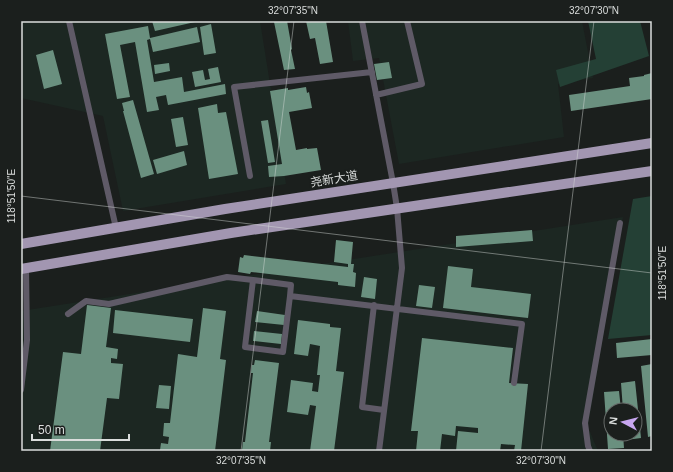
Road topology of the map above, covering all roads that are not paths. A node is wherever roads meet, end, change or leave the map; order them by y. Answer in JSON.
{"nodes":[{"id":1,"x":69,"y":21,"type":"edge"},
{"id":2,"x":362,"y":21,"type":"edge"},
{"id":3,"x":407,"y":21,"type":"edge"},
{"id":4,"x":372,"y":72,"type":"junction"},
{"id":5,"x":376,"y":95,"type":"junction"},
{"id":6,"x":652,"y":143,"type":"edge"},
{"id":7,"x":652,"y":171,"type":"edge"},
{"id":8,"x":250,"y":176,"type":"dead end"},
{"id":9,"x":393,"y":183,"type":"junction"},
{"id":10,"x":397,"y":208,"type":"junction"},
{"id":11,"x":620,"y":223,"type":"dead end"},
{"id":12,"x":116,"y":228,"type":"junction"},
{"id":13,"x":21,"y":244,"type":"edge"},
{"id":14,"x":24,"y":269,"type":"edge"},
{"id":15,"x":254,"y":280,"type":"junction"},
{"id":16,"x":290,"y":296,"type":"junction"},
{"id":17,"x":374,"y":306,"type":"junction"},
{"id":18,"x":397,"y":308,"type":"junction"},
{"id":19,"x":68,"y":314,"type":"dead end"},
{"id":20,"x":514,"y":383,"type":"dead end"},
{"id":21,"x":21,"y":390,"type":"edge"},
{"id":22,"x":384,"y":410,"type":"junction"},
{"id":23,"x":379,"y":451,"type":"edge"},
{"id":24,"x":590,"y":451,"type":"edge"}],
"edges":[{"from":1,"to":12,"type":"lane"},
{"from":2,"to":4,"type":"lane"},
{"from":3,"to":5,"type":"lane"},
{"from":4,"to":5,"type":"lane"},
{"from":4,"to":8,"type":"lane"},
{"from":5,"to":9,"type":"lane"},
{"from":6,"to":9,"type":"main road","name":"尧新大道"},
{"from":7,"to":10,"type":"main road"},
{"from":9,"to":10,"type":"lane"},
{"from":9,"to":12,"type":"main road","name":"尧新大道"},
{"from":10,"to":14,"type":"main road"},
{"from":10,"to":18,"type":"lane"},
{"from":11,"to":24,"type":"lane"},
{"from":12,"to":13,"type":"main road","name":"尧新大道"},
{"from":14,"to":21,"type":"lane"},
{"from":15,"to":16,"type":"lane"},
{"from":15,"to":16,"type":"lane"},
{"from":15,"to":19,"type":"lane"},
{"from":16,"to":17,"type":"lane"},
{"from":17,"to":18,"type":"lane"},
{"from":17,"to":22,"type":"lane"},
{"from":18,"to":20,"type":"lane"},
{"from":18,"to":22,"type":"lane"},
{"from":22,"to":23,"type":"lane"}]}
